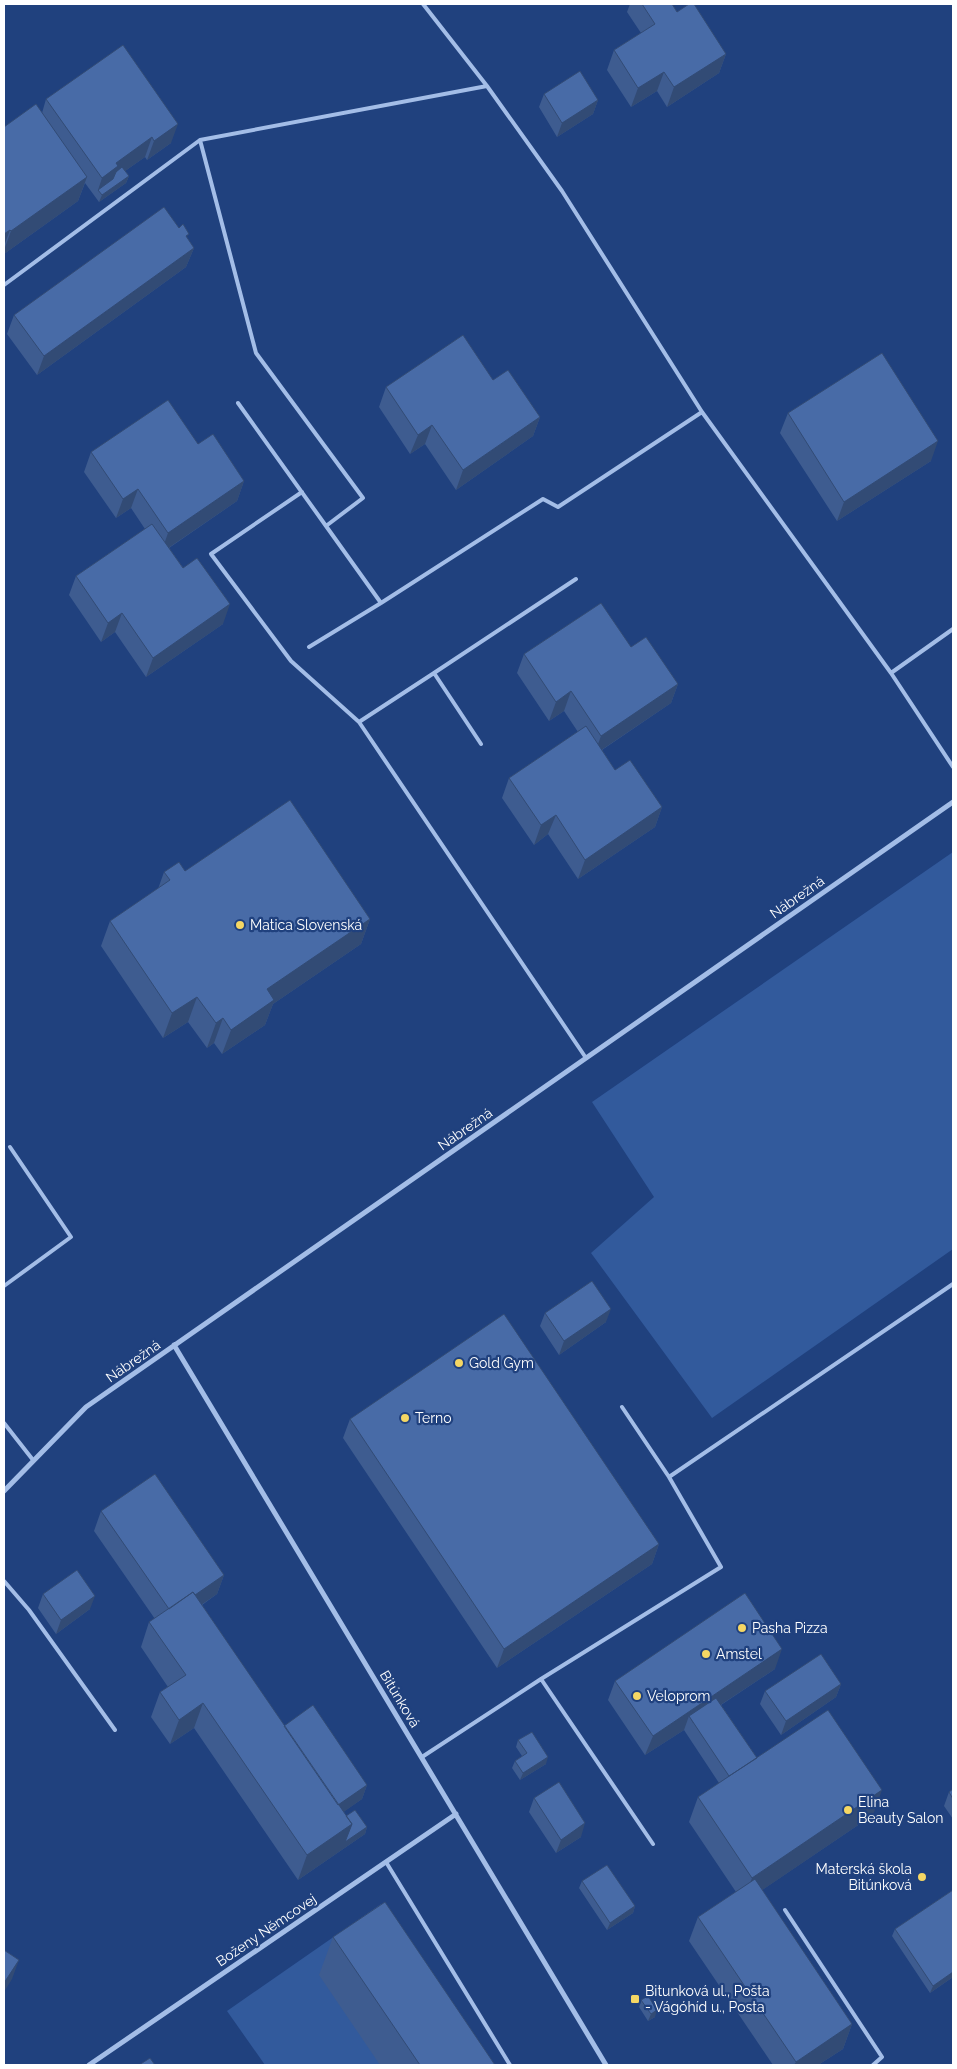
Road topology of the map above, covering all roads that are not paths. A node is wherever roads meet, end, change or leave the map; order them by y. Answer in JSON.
{"nodes":[{"id":1,"x":423,"y":4,"type":"edge"},
{"id":2,"x":487,"y":86,"type":"junction"},
{"id":3,"x":200,"y":140,"type":"junction"},
{"id":4,"x":4,"y":285,"type":"edge"},
{"id":5,"x":238,"y":403,"type":"dead end"},
{"id":6,"x":702,"y":412,"type":"junction"},
{"id":7,"x":302,"y":492,"type":"junction"},
{"id":8,"x":326,"y":526,"type":"junction"},
{"id":9,"x":576,"y":580,"type":"dead end"},
{"id":10,"x":381,"y":604,"type":"junction"},
{"id":11,"x":953,"y":629,"type":"edge"},
{"id":12,"x":310,"y":648,"type":"dead end"},
{"id":13,"x":434,"y":673,"type":"junction"},
{"id":14,"x":891,"y":673,"type":"junction"},
{"id":15,"x":359,"y":722,"type":"junction"},
{"id":16,"x":480,"y":744,"type":"dead end"},
{"id":17,"x":953,"y":767,"type":"edge"},
{"id":18,"x":953,"y":802,"type":"edge"},
{"id":19,"x":586,"y":1058,"type":"junction"},
{"id":20,"x":10,"y":1147,"type":"dead end"},
{"id":21,"x":953,"y":1284,"type":"edge"},
{"id":22,"x":4,"y":1286,"type":"edge"},
{"id":23,"x":174,"y":1346,"type":"junction"},
{"id":24,"x":622,"y":1407,"type":"dead end"},
{"id":25,"x":4,"y":1424,"type":"edge"},
{"id":26,"x":33,"y":1460,"type":"junction"},
{"id":27,"x":669,"y":1477,"type":"junction"},
{"id":28,"x":4,"y":1491,"type":"edge"},
{"id":29,"x":4,"y":1581,"type":"edge"},
{"id":30,"x":541,"y":1679,"type":"junction"},
{"id":31,"x":115,"y":1730,"type":"dead end"},
{"id":32,"x":422,"y":1757,"type":"junction"},
{"id":33,"x":456,"y":1814,"type":"junction"},
{"id":34,"x":653,"y":1844,"type":"dead end"},
{"id":35,"x":386,"y":1862,"type":"junction"},
{"id":36,"x":785,"y":1910,"type":"dead end"},
{"id":37,"x":88,"y":2065,"type":"edge"},
{"id":38,"x":510,"y":2065,"type":"edge"},
{"id":39,"x":606,"y":2065,"type":"edge"},
{"id":40,"x":873,"y":2065,"type":"edge"}],
"edges":[{"from":1,"to":2,"type":"lane"},
{"from":2,"to":3,"type":"lane"},
{"from":2,"to":6,"type":"lane"},
{"from":3,"to":4,"type":"lane"},
{"from":3,"to":8,"type":"lane"},
{"from":5,"to":7,"type":"lane"},
{"from":6,"to":10,"type":"lane"},
{"from":6,"to":14,"type":"lane"},
{"from":7,"to":8,"type":"lane"},
{"from":7,"to":15,"type":"lane"},
{"from":8,"to":10,"type":"lane"},
{"from":9,"to":13,"type":"lane"},
{"from":10,"to":12,"type":"lane"},
{"from":11,"to":14,"type":"lane"},
{"from":13,"to":15,"type":"lane"},
{"from":13,"to":16,"type":"lane"},
{"from":14,"to":17,"type":"lane"},
{"from":15,"to":19,"type":"lane"},
{"from":18,"to":19,"type":"street","name":"Nábrežná"},
{"from":19,"to":23,"type":"street","name":"Nábrežná"},
{"from":20,"to":22,"type":"lane"},
{"from":21,"to":27,"type":"lane"},
{"from":23,"to":26,"type":"street","name":"Nábrežná"},
{"from":23,"to":32,"type":"street","name":"Bitúnková"},
{"from":24,"to":27,"type":"lane"},
{"from":25,"to":26,"type":"lane"},
{"from":26,"to":28,"type":"street","name":"Nábrežná"},
{"from":27,"to":30,"type":"lane"},
{"from":29,"to":31,"type":"lane"},
{"from":30,"to":32,"type":"lane"},
{"from":30,"to":34,"type":"lane"},
{"from":32,"to":33,"type":"street","name":"Bitúnková"},
{"from":33,"to":35,"type":"street","name":"Boženy Němcovej"},
{"from":33,"to":39,"type":"street","name":"Bitúnková"},
{"from":35,"to":37,"type":"street","name":"Boženy Němcovej"},
{"from":35,"to":38,"type":"lane"},
{"from":36,"to":40,"type":"lane"}]}
